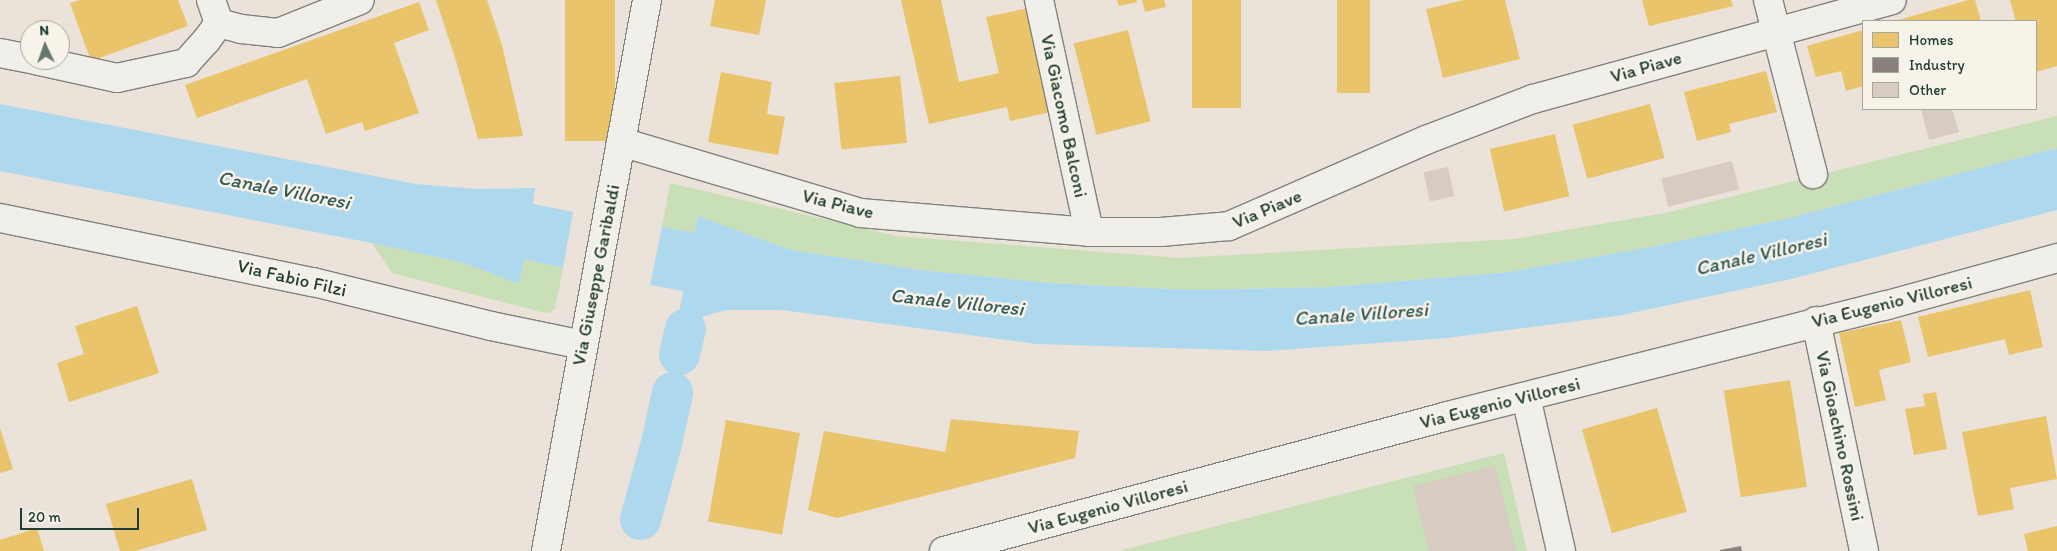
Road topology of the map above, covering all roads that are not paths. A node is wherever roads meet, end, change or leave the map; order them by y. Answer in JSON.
{"nodes":[{"id":1,"x":360,"y":0,"type":"edge"},
{"id":2,"x":647,"y":0,"type":"edge"},
{"id":3,"x":1039,"y":0,"type":"edge"},
{"id":4,"x":1768,"y":0,"type":"edge"},
{"id":5,"x":1892,"y":0,"type":"edge"},
{"id":6,"x":215,"y":12,"type":"edge"},
{"id":7,"x":1776,"y":30,"type":"junction"},
{"id":8,"x":0,"y":52,"type":"edge"},
{"id":9,"x":20,"y":57,"type":"edge"},
{"id":10,"x":70,"y":68,"type":"edge"},
{"id":11,"x":622,"y":142,"type":"junction"},
{"id":12,"x":1813,"y":174,"type":"dead end"},
{"id":13,"x":0,"y":218,"type":"edge"},
{"id":14,"x":1090,"y":232,"type":"junction"},
{"id":15,"x":2057,"y":258,"type":"edge"},
{"id":16,"x":1816,"y":322,"type":"junction"},
{"id":17,"x":582,"y":345,"type":"junction"},
{"id":18,"x":1526,"y":397,"type":"junction"},
{"id":19,"x":546,"y":551,"type":"edge"},
{"id":20,"x":944,"y":551,"type":"edge"},
{"id":21,"x":1561,"y":551,"type":"edge"},
{"id":22,"x":1864,"y":551,"type":"edge"}],
"edges":[{"from":1,"to":6,"type":"street"},
{"from":2,"to":11,"type":"street","name":"Via Giuseppe Garibaldi"},
{"from":3,"to":14,"type":"street","name":"Via Giacomo Balconi"},
{"from":4,"to":7,"type":"street"},
{"from":5,"to":7,"type":"street","name":"Via Piave"},
{"from":6,"to":10,"type":"street"},
{"from":7,"to":12,"type":"street"},
{"from":7,"to":14,"type":"street","name":"Via Piave"},
{"from":8,"to":9,"type":"street"},
{"from":11,"to":14,"type":"street","name":"Via Piave"},
{"from":11,"to":17,"type":"street","name":"Via Giuseppe Garibaldi"},
{"from":13,"to":17,"type":"street","name":"Via Fabio Filzi"},
{"from":15,"to":16,"type":"street","name":"Via Eugenio Villoresi"},
{"from":16,"to":18,"type":"street","name":"Via Eugenio Villoresi"},
{"from":16,"to":22,"type":"street","name":"Via Gioachino Rossini"},
{"from":17,"to":19,"type":"street","name":"Via Giuseppe Garibaldi"},
{"from":18,"to":20,"type":"street","name":"Via Eugenio Villoresi"},
{"from":18,"to":21,"type":"street"}]}
